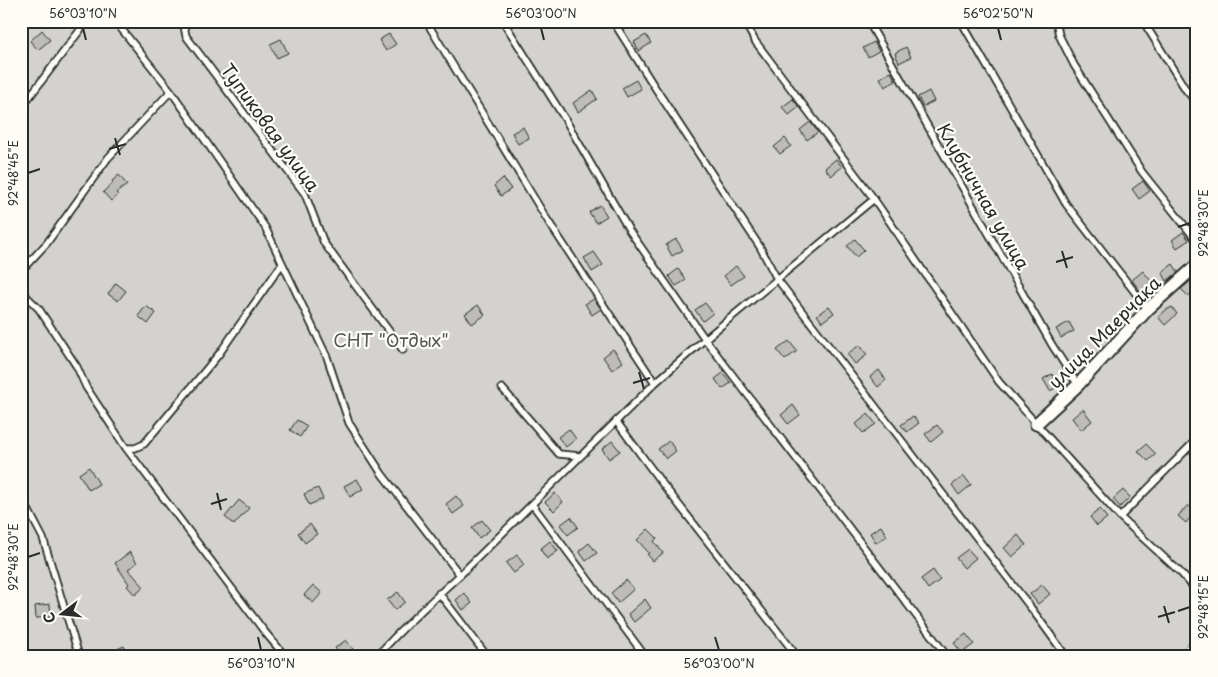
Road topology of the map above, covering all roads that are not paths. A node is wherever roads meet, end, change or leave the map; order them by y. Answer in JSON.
{"nodes":[{"id":1,"x":87,"y":21,"type":"edge"},
{"id":2,"x":115,"y":21,"type":"edge"},
{"id":3,"x":183,"y":21,"type":"edge"},
{"id":4,"x":426,"y":21,"type":"edge"},
{"id":5,"x":503,"y":21,"type":"edge"},
{"id":6,"x":614,"y":21,"type":"edge"},
{"id":7,"x":744,"y":21,"type":"edge"},
{"id":8,"x":868,"y":21,"type":"edge"},
{"id":9,"x":960,"y":21,"type":"edge"},
{"id":10,"x":1056,"y":21,"type":"edge"},
{"id":11,"x":1143,"y":21,"type":"edge"},
{"id":12,"x":171,"y":90,"type":"junction"},
{"id":13,"x":1197,"y":103,"type":"edge"},
{"id":14,"x":21,"y":108,"type":"edge"},
{"id":15,"x":874,"y":199,"type":"junction"},
{"id":16,"x":1197,"y":241,"type":"edge"},
{"id":17,"x":282,"y":264,"type":"junction"},
{"id":18,"x":1197,"y":264,"type":"edge"},
{"id":19,"x":21,"y":272,"type":"edge"},
{"id":20,"x":777,"y":279,"type":"junction"},
{"id":21,"x":21,"y":291,"type":"edge"},
{"id":22,"x":1148,"y":309,"type":"junction"},
{"id":23,"x":705,"y":339,"type":"junction"},
{"id":24,"x":403,"y":350,"type":"dead end"},
{"id":25,"x":655,"y":383,"type":"junction"},
{"id":26,"x":1078,"y":385,"type":"junction"},
{"id":27,"x":502,"y":388,"type":"dead end"},
{"id":28,"x":616,"y":421,"type":"junction"},
{"id":29,"x":1036,"y":424,"type":"junction"},
{"id":30,"x":1197,"y":439,"type":"edge"},
{"id":31,"x":126,"y":448,"type":"junction"},
{"id":32,"x":580,"y":456,"type":"junction"},
{"id":33,"x":21,"y":496,"type":"edge"},
{"id":34,"x":532,"y":504,"type":"junction"},
{"id":35,"x":1120,"y":517,"type":"junction"},
{"id":36,"x":460,"y":575,"type":"junction"},
{"id":37,"x":1197,"y":591,"type":"edge"},
{"id":38,"x":439,"y":593,"type":"junction"},
{"id":39,"x":79,"y":656,"type":"edge"},
{"id":40,"x":285,"y":656,"type":"edge"},
{"id":41,"x":376,"y":656,"type":"edge"},
{"id":42,"x":487,"y":656,"type":"edge"},
{"id":43,"x":645,"y":656,"type":"edge"},
{"id":44,"x":797,"y":656,"type":"edge"},
{"id":45,"x":947,"y":656,"type":"edge"},
{"id":46,"x":1066,"y":656,"type":"edge"}],
"edges":[{"from":1,"to":14,"type":"lane"},
{"from":2,"to":12,"type":"lane"},
{"from":3,"to":24,"type":"lane","name":"Тупиковая улица"},
{"from":4,"to":25,"type":"lane"},
{"from":5,"to":23,"type":"lane"},
{"from":6,"to":20,"type":"lane"},
{"from":7,"to":15,"type":"lane"},
{"from":8,"to":26,"type":"lane","name":"Клубничная улица"},
{"from":9,"to":22,"type":"lane"},
{"from":10,"to":16,"type":"lane"},
{"from":11,"to":13,"type":"lane"},
{"from":12,"to":17,"type":"lane"},
{"from":12,"to":19,"type":"lane"},
{"from":15,"to":20,"type":"lane"},
{"from":15,"to":29,"type":"lane"},
{"from":17,"to":31,"type":"lane"},
{"from":17,"to":36,"type":"lane"},
{"from":18,"to":22,"type":"street","name":"улица Маерчака"},
{"from":20,"to":23,"type":"lane"},
{"from":20,"to":46,"type":"lane"},
{"from":21,"to":31,"type":"lane"},
{"from":22,"to":26,"type":"street","name":"улица Маерчака"},
{"from":23,"to":25,"type":"lane"},
{"from":23,"to":45,"type":"lane"},
{"from":25,"to":28,"type":"lane"},
{"from":26,"to":29,"type":"street","name":"улица Маерчака"},
{"from":27,"to":32,"type":"lane"},
{"from":28,"to":32,"type":"lane"},
{"from":28,"to":44,"type":"lane"},
{"from":29,"to":35,"type":"lane"},
{"from":30,"to":35,"type":"lane"},
{"from":31,"to":40,"type":"lane"},
{"from":32,"to":34,"type":"lane"},
{"from":33,"to":39,"type":"lane"},
{"from":34,"to":36,"type":"lane"},
{"from":34,"to":43,"type":"lane"},
{"from":35,"to":37,"type":"lane"},
{"from":36,"to":38,"type":"lane"},
{"from":38,"to":41,"type":"lane"},
{"from":38,"to":42,"type":"lane"}]}
